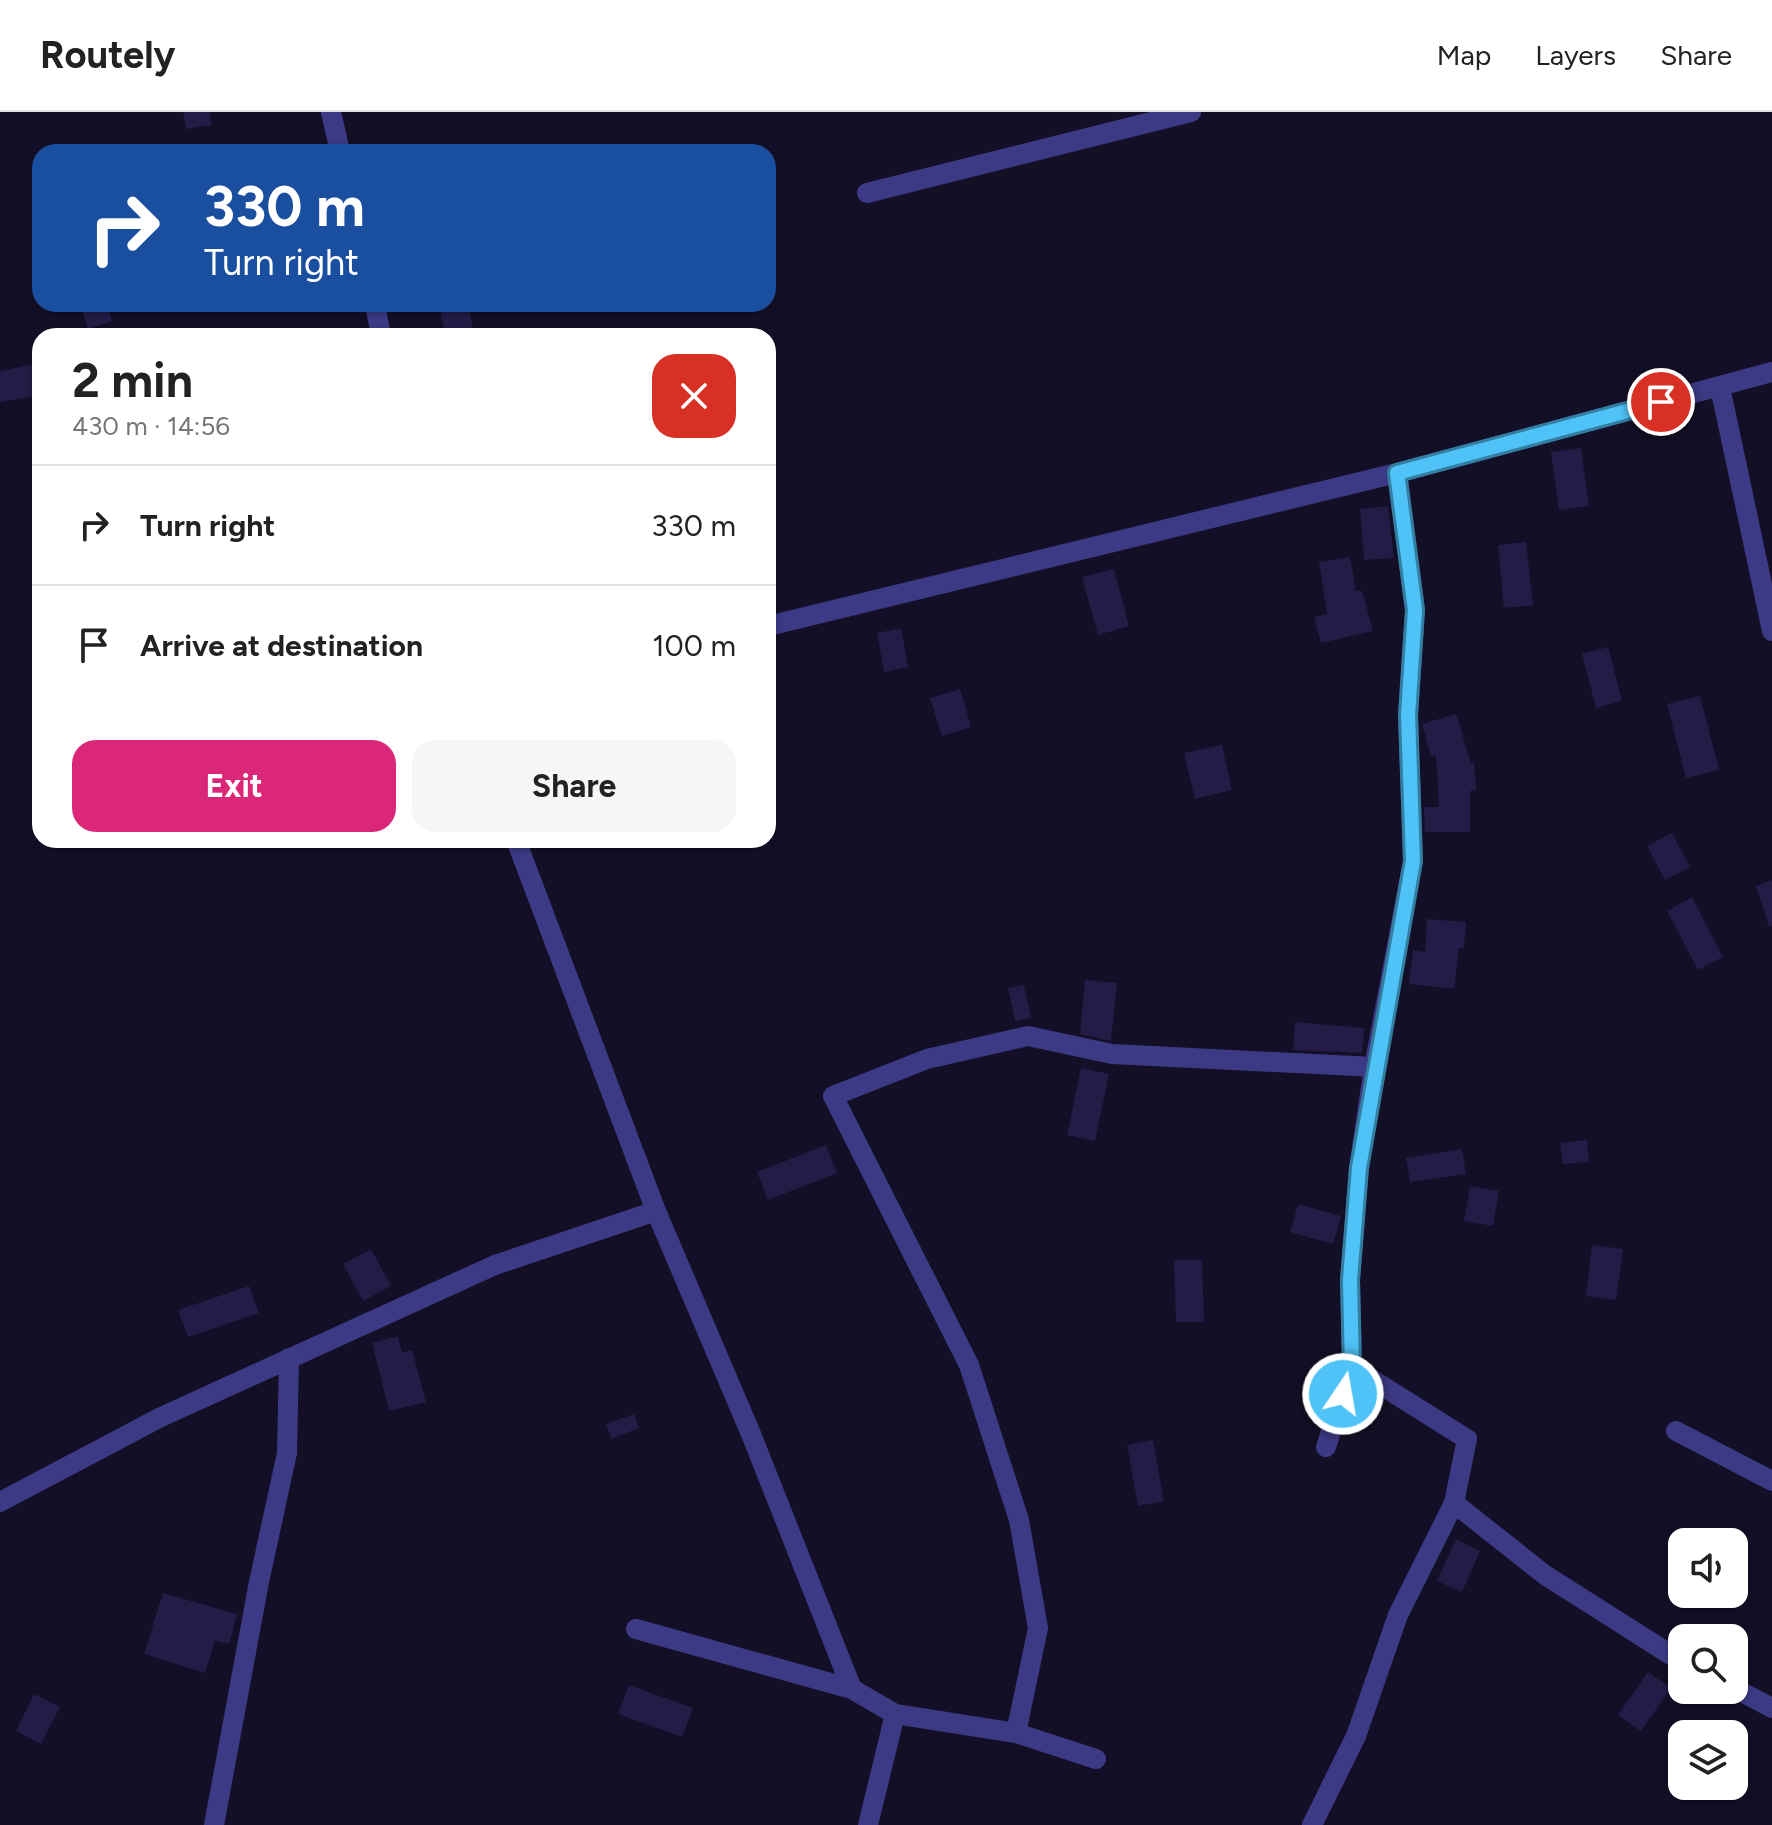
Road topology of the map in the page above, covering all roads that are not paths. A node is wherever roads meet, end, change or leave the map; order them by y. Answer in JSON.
{"nodes":[{"id":1,"x":331,"y":112,"type":"edge"},
{"id":2,"x":1191,"y":112,"type":"edge"},
{"id":3,"x":338,"y":144,"type":"edge"},
{"id":4,"x":867,"y":193,"type":"dead end"},
{"id":5,"x":1772,"y":372,"type":"edge"},
{"id":6,"x":1720,"y":387,"type":"junction"},
{"id":7,"x":1397,"y":473,"type":"junction"},
{"id":8,"x":776,"y":624,"type":"edge"},
{"id":9,"x":1772,"y":631,"type":"edge"},
{"id":10,"x":519,"y":848,"type":"edge"},
{"id":11,"x":1374,"y":1067,"type":"junction"},
{"id":12,"x":656,"y":1211,"type":"junction"},
{"id":13,"x":289,"y":1358,"type":"junction"},
{"id":14,"x":1352,"y":1367,"type":"junction"},
{"id":15,"x":1676,"y":1431,"type":"dead end"},
{"id":16,"x":1326,"y":1447,"type":"dead end"},
{"id":17,"x":1772,"y":1481,"type":"edge"},
{"id":18,"x":0,"y":1502,"type":"edge"},
{"id":19,"x":1454,"y":1503,"type":"junction"},
{"id":20,"x":636,"y":1629,"type":"dead end"},
{"id":21,"x":1668,"y":1653,"type":"edge"},
{"id":22,"x":852,"y":1689,"type":"junction"},
{"id":23,"x":1748,"y":1695,"type":"edge"},
{"id":24,"x":1772,"y":1708,"type":"edge"},
{"id":25,"x":895,"y":1714,"type":"junction"},
{"id":26,"x":1016,"y":1733,"type":"junction"},
{"id":27,"x":1096,"y":1759,"type":"dead end"},
{"id":28,"x":214,"y":1825,"type":"edge"},
{"id":29,"x":868,"y":1825,"type":"edge"},
{"id":30,"x":1312,"y":1825,"type":"edge"}],
"edges":[{"from":1,"to":3,"type":"street"},
{"from":2,"to":4,"type":"street"},
{"from":5,"to":6,"type":"street"},
{"from":6,"to":7,"type":"street"},
{"from":6,"to":9,"type":"street"},
{"from":7,"to":8,"type":"street"},
{"from":7,"to":11,"type":"street"},
{"from":10,"to":12,"type":"street"},
{"from":11,"to":14,"type":"street"},
{"from":11,"to":26,"type":"street"},
{"from":12,"to":13,"type":"street"},
{"from":12,"to":22,"type":"street"},
{"from":13,"to":18,"type":"street"},
{"from":13,"to":28,"type":"street"},
{"from":14,"to":16,"type":"street"},
{"from":14,"to":19,"type":"street"},
{"from":15,"to":17,"type":"street"},
{"from":19,"to":21,"type":"street"},
{"from":19,"to":30,"type":"street"},
{"from":20,"to":22,"type":"street"},
{"from":22,"to":25,"type":"street"},
{"from":23,"to":24,"type":"street"},
{"from":25,"to":26,"type":"street"},
{"from":25,"to":29,"type":"street"},
{"from":26,"to":27,"type":"street"}]}
